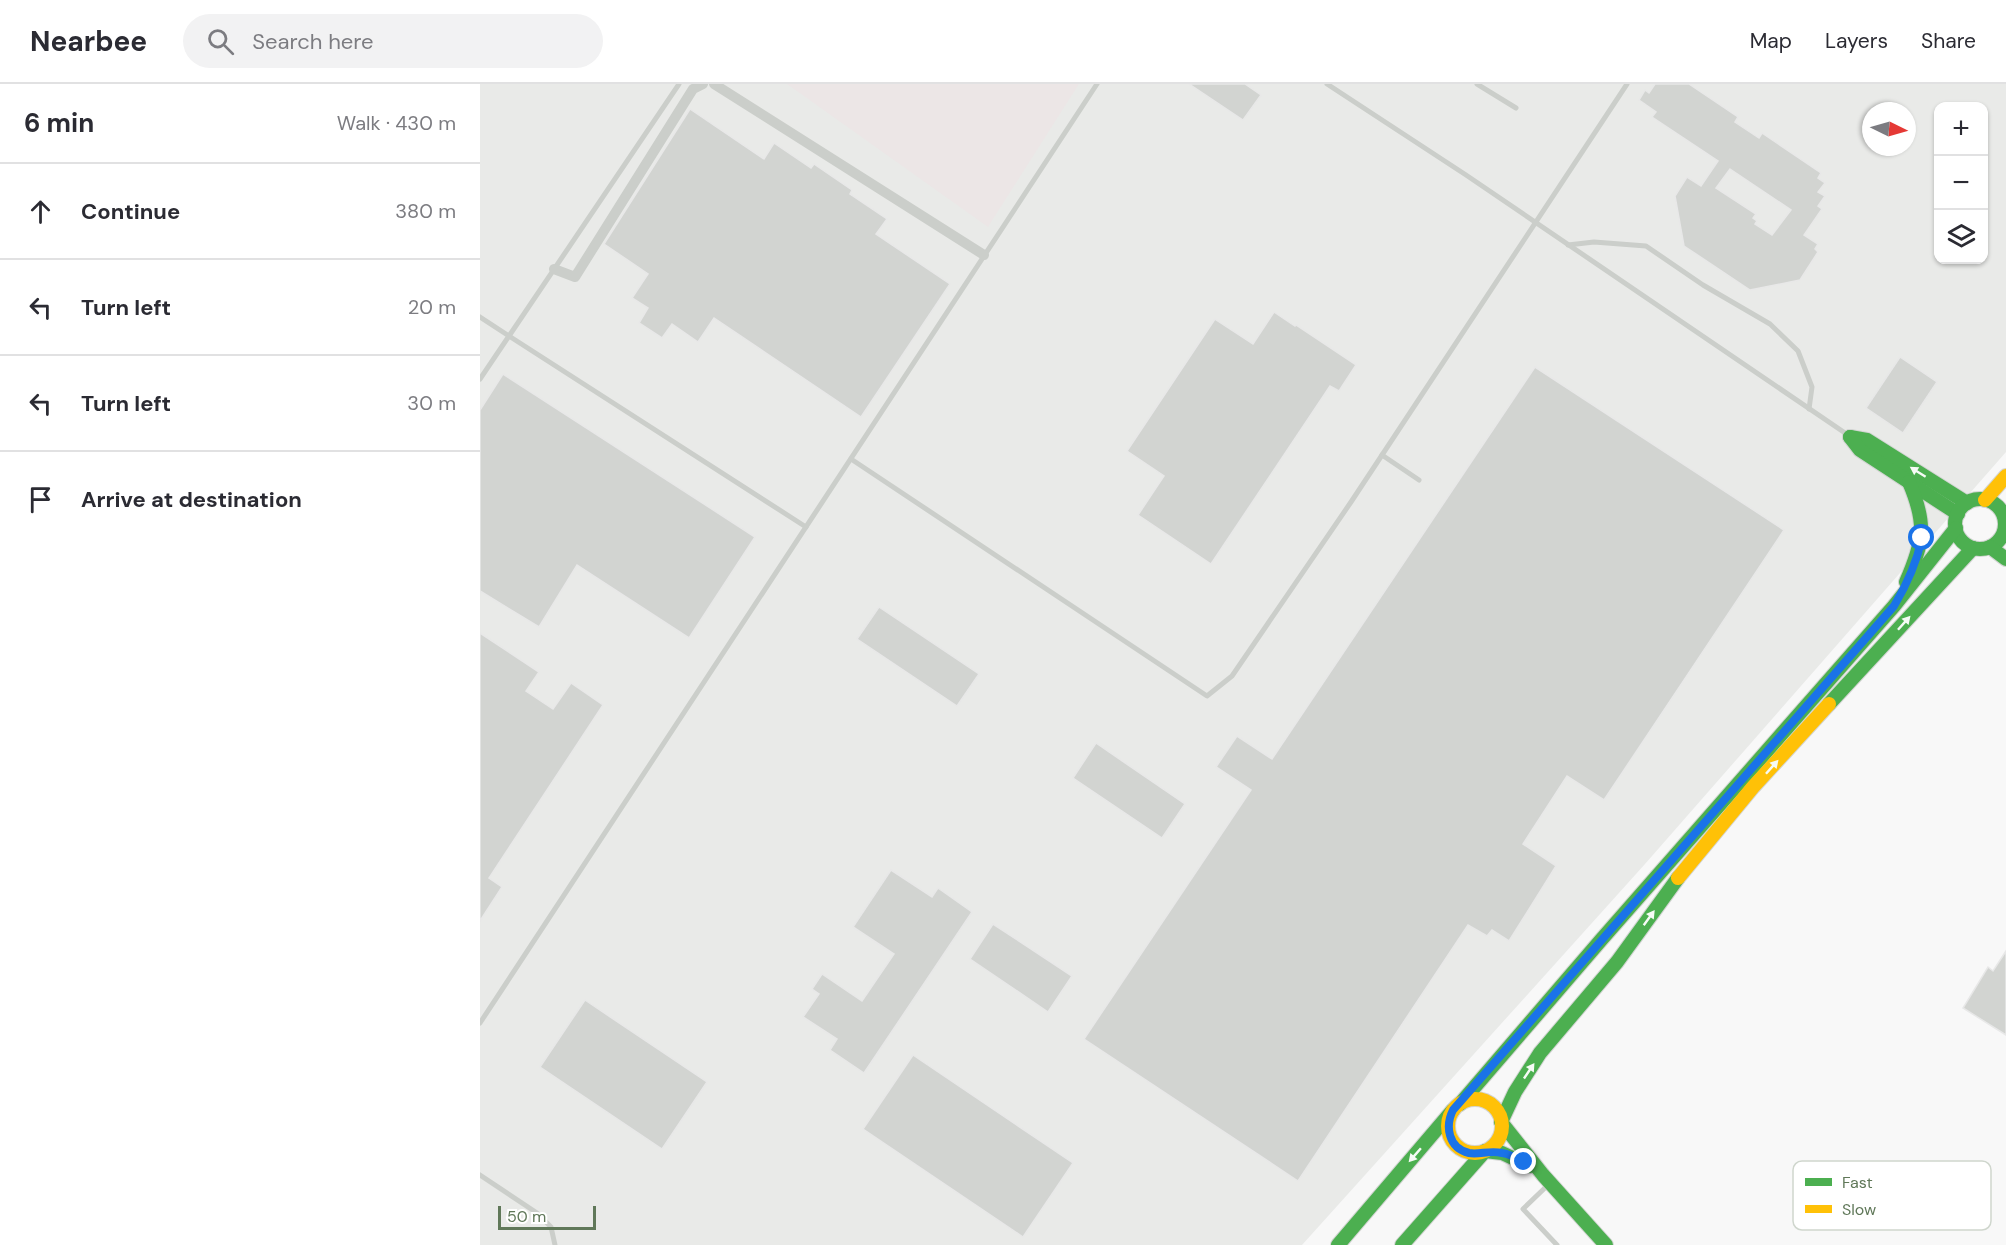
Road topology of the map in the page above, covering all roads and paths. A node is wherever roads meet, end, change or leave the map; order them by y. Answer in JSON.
{"nodes":[{"id":1,"x":679,"y":84,"type":"edge"},
{"id":2,"x":703,"y":84,"type":"edge"},
{"id":3,"x":714,"y":84,"type":"edge"},
{"id":4,"x":1097,"y":84,"type":"edge"},
{"id":5,"x":1477,"y":84,"type":"edge"},
{"id":6,"x":1627,"y":84,"type":"edge"},
{"id":7,"x":1332,"y":85,"type":"edge"},
{"id":8,"x":1516,"y":108,"type":"dead end"},
{"id":9,"x":1536,"y":223,"type":"junction"},
{"id":10,"x":1568,"y":245,"type":"junction"},
{"id":11,"x":984,"y":255,"type":"junction"},
{"id":12,"x":554,"y":269,"type":"junction"},
{"id":13,"x":480,"y":317,"type":"edge"},
{"id":14,"x":509,"y":336,"type":"junction"},
{"id":15,"x":480,"y":379,"type":"edge"},
{"id":16,"x":1809,"y":409,"type":"junction"},
{"id":17,"x":1850,"y":437,"type":"junction"},
{"id":18,"x":1382,"y":454,"type":"junction"},
{"id":19,"x":851,"y":459,"type":"junction"},
{"id":20,"x":2006,"y":476,"type":"edge"},
{"id":21,"x":1419,"y":480,"type":"dead end"},
{"id":22,"x":1909,"y":482,"type":"junction"},
{"id":23,"x":1985,"y":500,"type":"junction"},
{"id":24,"x":1960,"y":515,"type":"junction"},
{"id":25,"x":2005,"y":522,"type":"edge"},
{"id":26,"x":806,"y":527,"type":"junction"},
{"id":27,"x":1990,"y":547,"type":"junction"},
{"id":28,"x":1973,"y":548,"type":"junction"},
{"id":29,"x":2006,"y":559,"type":"edge"},
{"id":30,"x":1895,"y":604,"type":"junction"},
{"id":31,"x":480,"y":1023,"type":"edge"},
{"id":32,"x":1456,"y":1107,"type":"junction"},
{"id":33,"x":1501,"y":1122,"type":"junction"},
{"id":34,"x":1485,"y":1151,"type":"junction"},
{"id":35,"x":480,"y":1175,"type":"edge"},
{"id":36,"x":1547,"y":1179,"type":"junction"},
{"id":37,"x":555,"y":1245,"type":"edge"},
{"id":38,"x":1338,"y":1245,"type":"edge"},
{"id":39,"x":1402,"y":1245,"type":"edge"},
{"id":40,"x":1557,"y":1245,"type":"edge"},
{"id":41,"x":1606,"y":1245,"type":"edge"}],
"edges":[{"from":1,"to":12,"type":"lane"},
{"from":2,"to":12,"type":"street"},
{"from":3,"to":11,"type":"street"},
{"from":4,"to":11,"type":"lane"},
{"from":5,"to":8,"type":"lane"},
{"from":6,"to":9,"type":"lane"},
{"from":7,"to":9,"type":"lane"},
{"from":9,"to":10,"type":"lane"},
{"from":9,"to":18,"type":"lane"},
{"from":10,"to":16,"type":"lane"},
{"from":10,"to":16,"type":"lane"},
{"from":11,"to":19,"type":"lane"},
{"from":12,"to":14,"type":"lane"},
{"from":13,"to":14,"type":"lane"},
{"from":14,"to":15,"type":"lane"},
{"from":14,"to":26,"type":"lane"},
{"from":16,"to":17,"type":"lane"},
{"from":17,"to":22,"type":"main road"},
{"from":24,"to":17,"type":"main road","one_way":true},
{"from":18,"to":19,"type":"lane"},
{"from":18,"to":21,"type":"lane"},
{"from":19,"to":26,"type":"lane"},
{"from":20,"to":23,"type":"main road"},
{"from":22,"to":24,"type":"main road"},
{"from":22,"to":30,"type":"main road"},
{"from":23,"to":24,"type":"main road"},
{"from":23,"to":25,"type":"main road"},
{"from":24,"to":28,"type":"main road"},
{"from":24,"to":30,"type":"main road"},
{"from":25,"to":27,"type":"main road"},
{"from":26,"to":31,"type":"lane"},
{"from":27,"to":28,"type":"main road"},
{"from":27,"to":29,"type":"main road"},
{"from":33,"to":28,"type":"main road","one_way":true},
{"from":30,"to":32,"type":"main road"},
{"from":32,"to":33,"type":"main road"},
{"from":32,"to":34,"type":"main road"},
{"from":32,"to":38,"type":"main road","one_way":true},
{"from":33,"to":34,"type":"main road"},
{"from":33,"to":36,"type":"main road"},
{"from":34,"to":36,"type":"main road"},
{"from":34,"to":39,"type":"main road"},
{"from":35,"to":37,"type":"lane"},
{"from":36,"to":40,"type":"lane"},
{"from":36,"to":41,"type":"main road"}]}
